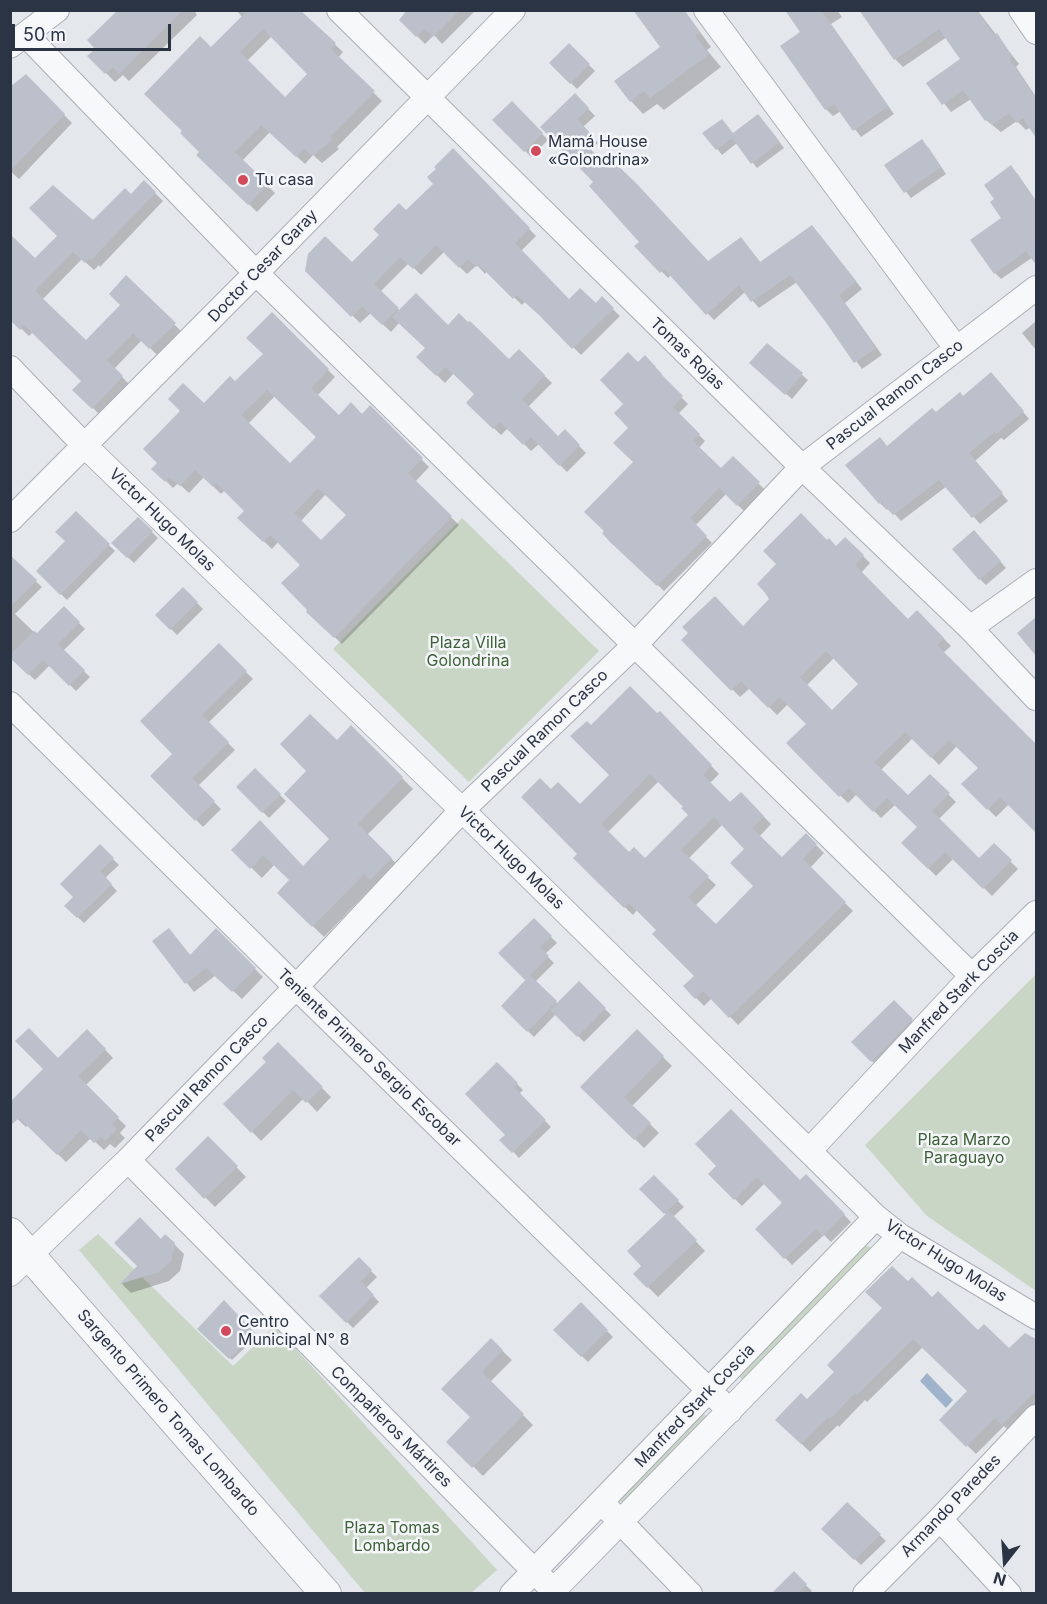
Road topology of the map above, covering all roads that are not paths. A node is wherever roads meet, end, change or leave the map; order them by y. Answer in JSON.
{"nodes":[{"id":1,"x":57,"y":10,"type":"edge"},
{"id":2,"x":339,"y":10,"type":"edge"},
{"id":3,"x":513,"y":10,"type":"edge"},
{"id":4,"x":706,"y":10,"type":"edge"},
{"id":5,"x":1021,"y":10,"type":"edge"},
{"id":6,"x":1036,"y":32,"type":"edge"},
{"id":7,"x":18,"y":41,"type":"edge"},
{"id":8,"x":426,"y":98,"type":"junction"},
{"id":9,"x":256,"y":273,"type":"junction"},
{"id":10,"x":1036,"y":288,"type":"edge"},
{"id":11,"x":956,"y":348,"type":"junction"},
{"id":12,"x":10,"y":368,"type":"edge"},
{"id":13,"x":85,"y":446,"type":"junction"},
{"id":14,"x":802,"y":467,"type":"junction"},
{"id":15,"x":10,"y":520,"type":"edge"},
{"id":16,"x":1036,"y":581,"type":"edge"},
{"id":17,"x":970,"y":628,"type":"junction"},
{"id":18,"x":636,"y":645,"type":"junction"},
{"id":19,"x":1036,"y":698,"type":"edge"},
{"id":20,"x":10,"y":704,"type":"edge"},
{"id":21,"x":462,"y":810,"type":"junction"},
{"id":22,"x":1036,"y":913,"type":"edge"},
{"id":23,"x":972,"y":976,"type":"junction"},
{"id":24,"x":297,"y":987,"type":"junction"},
{"id":25,"x":810,"y":1150,"type":"junction"},
{"id":26,"x":128,"y":1160,"type":"junction"},
{"id":27,"x":876,"y":1217,"type":"junction"},
{"id":28,"x":10,"y":1233,"type":"edge"},
{"id":29,"x":900,"y":1236,"type":"junction"},
{"id":30,"x":21,"y":1265,"type":"edge"},
{"id":31,"x":1036,"y":1317,"type":"edge"},
{"id":32,"x":709,"y":1391,"type":"junction"},
{"id":33,"x":730,"y":1411,"type":"junction"},
{"id":34,"x":1036,"y":1417,"type":"edge"},
{"id":35,"x":601,"y":1502,"type":"junction"},
{"id":36,"x":940,"y":1520,"type":"junction"},
{"id":37,"x":621,"y":1521,"type":"junction"},
{"id":38,"x":534,"y":1570,"type":"junction"},
{"id":39,"x":552,"y":1592,"type":"edge"},
{"id":40,"x":326,"y":1593,"type":"edge"},
{"id":41,"x":512,"y":1593,"type":"edge"},
{"id":42,"x":690,"y":1593,"type":"edge"},
{"id":43,"x":864,"y":1593,"type":"edge"},
{"id":44,"x":1009,"y":1593,"type":"edge"}],
"edges":[{"from":1,"to":7,"type":"street"},
{"from":2,"to":8,"type":"street","name":"Tomas Rojas"},
{"from":3,"to":8,"type":"street","name":"Doctor Cesar Garay"},
{"from":4,"to":11,"type":"street"},
{"from":5,"to":6,"type":"street"},
{"from":7,"to":9,"type":"street"},
{"from":8,"to":9,"type":"street","name":"Doctor Cesar Garay"},
{"from":8,"to":14,"type":"street","name":"Tomas Rojas"},
{"from":9,"to":13,"type":"street","name":"Doctor Cesar Garay"},
{"from":9,"to":18,"type":"street"},
{"from":10,"to":11,"type":"street","name":"Pascual Ramon Casco"},
{"from":11,"to":14,"type":"street","name":"Pascual Ramon Casco"},
{"from":12,"to":13,"type":"street","name":"Victor Hugo Molas"},
{"from":13,"to":15,"type":"street","name":"Doctor Cesar Garay"},
{"from":13,"to":21,"type":"street","name":"Victor Hugo Molas"},
{"from":14,"to":17,"type":"street","name":"Tomas Rojas"},
{"from":14,"to":18,"type":"street","name":"Pascual Ramon Casco"},
{"from":16,"to":17,"type":"street"},
{"from":17,"to":19,"type":"street","name":"Tomas Rojas"},
{"from":18,"to":21,"type":"street","name":"Pascual Ramon Casco"},
{"from":18,"to":23,"type":"street"},
{"from":20,"to":24,"type":"street","name":"Teniente Primero Sergio Escobar"},
{"from":21,"to":24,"type":"street","name":"Pascual Ramon Casco"},
{"from":21,"to":25,"type":"street","name":"Victor Hugo Molas"},
{"from":22,"to":23,"type":"street","name":"Manfred Stark Coscia"},
{"from":23,"to":25,"type":"street","name":"Manfred Stark Coscia"},
{"from":24,"to":26,"type":"street","name":"Pascual Ramon Casco"},
{"from":24,"to":32,"type":"street","name":"Teniente Primero Sergio Escobar"},
{"from":25,"to":27,"type":"street","name":"Victor Hugo Molas"},
{"from":26,"to":30,"type":"street","name":"Pascual Ramon Casco"},
{"from":26,"to":38,"type":"street","name":"Compañeros Mártires"},
{"from":27,"to":29,"type":"street","name":"Victor Hugo Molas"},
{"from":27,"to":32,"type":"street","name":"Manfred Stark Coscia"},
{"from":28,"to":30,"type":"street","name":"Sargento Primero Tomas Lombardo"},
{"from":29,"to":31,"type":"street","name":"Victor Hugo Molas"},
{"from":29,"to":33,"type":"street","name":"Manfred Stark Coscia"},
{"from":30,"to":40,"type":"street","name":"Sargento Primero Tomas Lombardo"},
{"from":32,"to":33,"type":"street","name":"Teniente Primero Sergio Escobar"},
{"from":32,"to":35,"type":"street","name":"Manfred Stark Coscia"},
{"from":33,"to":37,"type":"street","name":"Manfred Stark Coscia"},
{"from":34,"to":36,"type":"street","name":"Armando Paredes"},
{"from":35,"to":37,"type":"street"},
{"from":35,"to":38,"type":"street","name":"Manfred Stark Coscia"},
{"from":36,"to":43,"type":"street","name":"Armando Paredes"},
{"from":36,"to":44,"type":"street"},
{"from":37,"to":39,"type":"street","name":"Manfred Stark Coscia"},
{"from":37,"to":42,"type":"street"},
{"from":38,"to":39,"type":"street","name":"Compañeros Mártires"},
{"from":38,"to":41,"type":"street","name":"Manfred Stark Coscia"}]}
